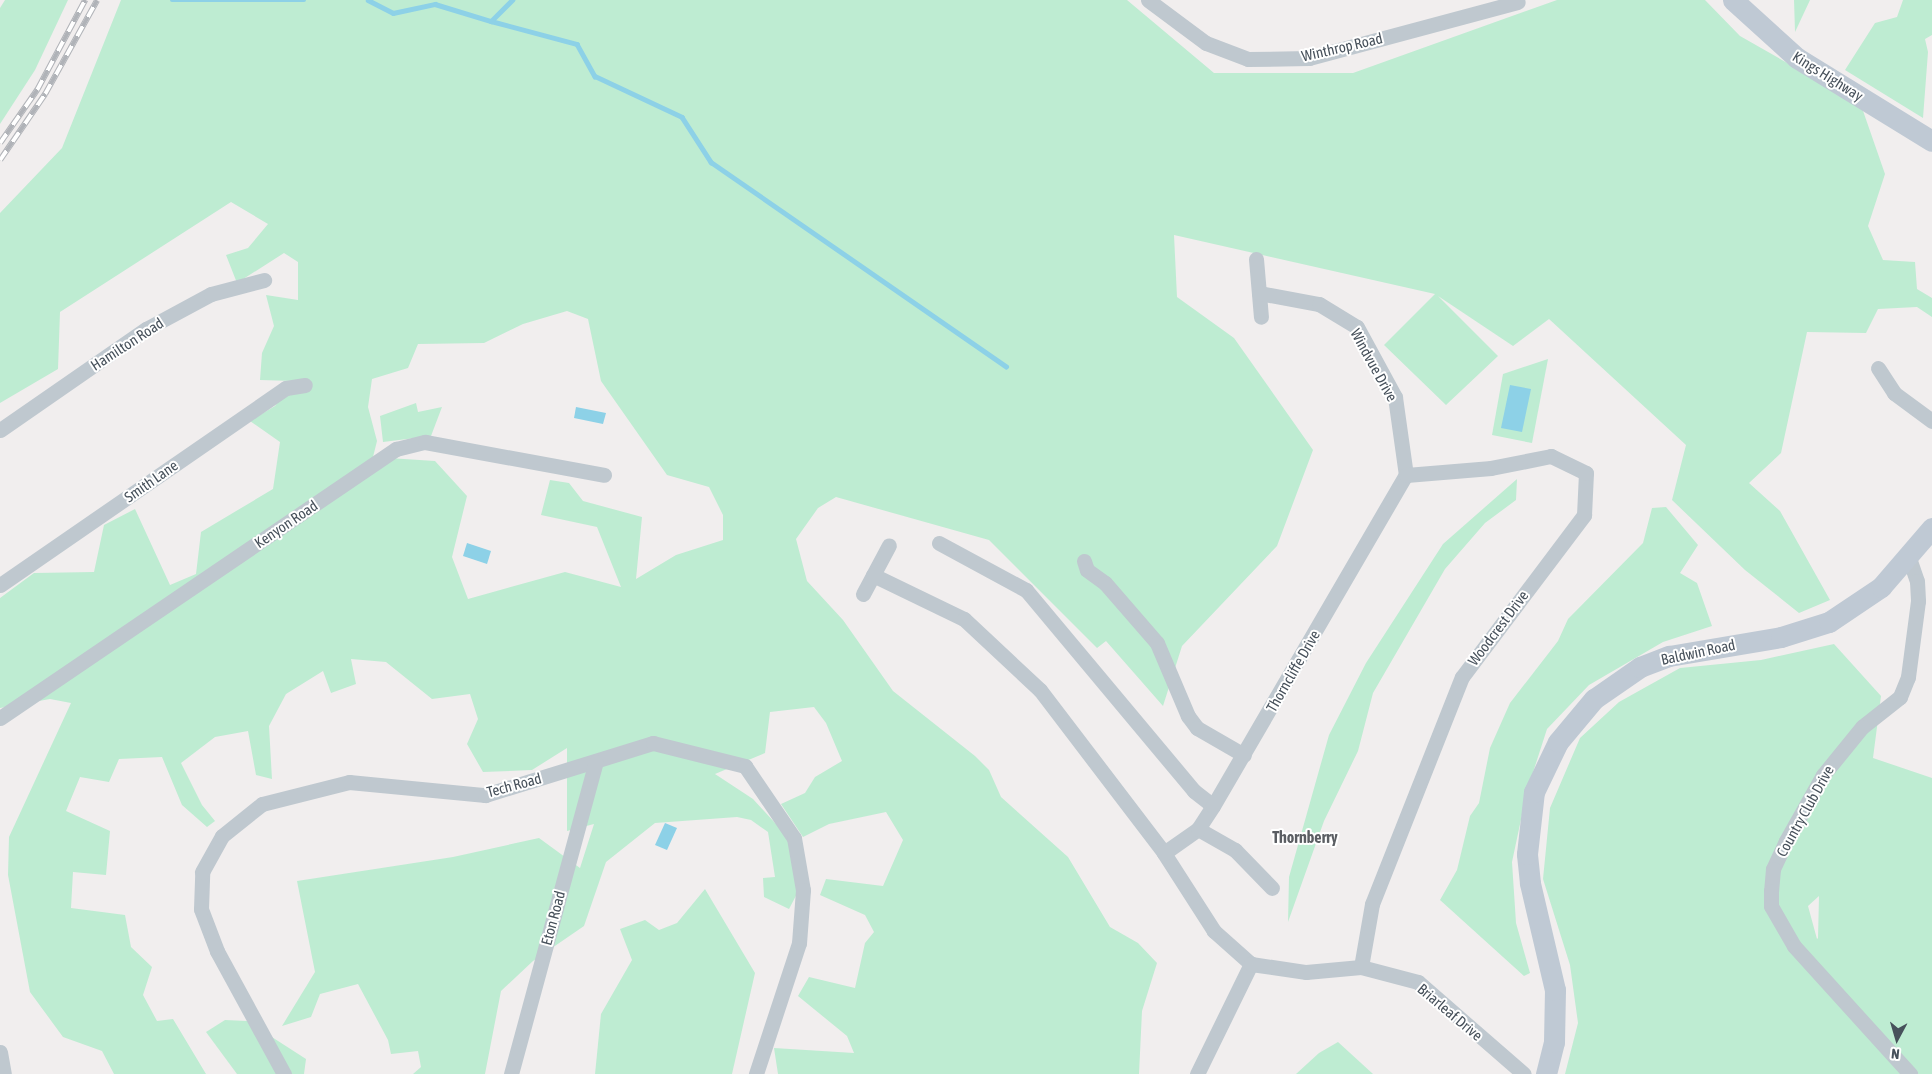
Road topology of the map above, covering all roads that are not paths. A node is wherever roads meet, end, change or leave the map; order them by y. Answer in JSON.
{"nodes":[{"id":1,"x":1148,"y":0,"type":"edge"},
{"id":2,"x":1733,"y":0,"type":"edge"},
{"id":3,"x":1518,"y":2,"type":"dead end"},
{"id":4,"x":1932,"y":141,"type":"edge"},
{"id":5,"x":1256,"y":259,"type":"dead end"},
{"id":6,"x":264,"y":280,"type":"dead end"},
{"id":7,"x":1259,"y":293,"type":"junction"},
{"id":8,"x":1262,"y":317,"type":"dead end"},
{"id":9,"x":1878,"y":368,"type":"dead end"},
{"id":10,"x":306,"y":385,"type":"dead end"},
{"id":11,"x":1932,"y":422,"type":"edge"},
{"id":12,"x":0,"y":430,"type":"edge"},
{"id":13,"x":604,"y":475,"type":"dead end"},
{"id":14,"x":1406,"y":475,"type":"junction"},
{"id":15,"x":1932,"y":528,"type":"edge"},
{"id":16,"x":939,"y":544,"type":"dead end"},
{"id":17,"x":889,"y":545,"type":"dead end"},
{"id":18,"x":1909,"y":558,"type":"junction"},
{"id":19,"x":1084,"y":561,"type":"dead end"},
{"id":20,"x":873,"y":575,"type":"junction"},
{"id":21,"x":0,"y":585,"type":"edge"},
{"id":22,"x":863,"y":594,"type":"dead end"},
{"id":23,"x":0,"y":718,"type":"edge"},
{"id":24,"x":1244,"y":755,"type":"junction"},
{"id":25,"x":596,"y":762,"type":"junction"},
{"id":26,"x":1213,"y":806,"type":"junction"},
{"id":27,"x":1198,"y":829,"type":"junction"},
{"id":28,"x":1164,"y":853,"type":"junction"},
{"id":29,"x":1272,"y":888,"type":"dead end"},
{"id":30,"x":1250,"y":964,"type":"junction"},
{"id":31,"x":1361,"y":967,"type":"junction"},
{"id":32,"x":0,"y":1052,"type":"edge"},
{"id":33,"x":4,"y":1074,"type":"edge"},
{"id":34,"x":284,"y":1074,"type":"edge"},
{"id":35,"x":511,"y":1074,"type":"edge"},
{"id":36,"x":756,"y":1074,"type":"edge"},
{"id":37,"x":1197,"y":1074,"type":"edge"},
{"id":38,"x":1524,"y":1074,"type":"edge"},
{"id":39,"x":1546,"y":1074,"type":"edge"},
{"id":40,"x":1910,"y":1074,"type":"edge"}],
"edges":[{"from":1,"to":3,"type":"street","name":"Winthrop Road"},
{"from":2,"to":4,"type":"street","name":"Kings Highway"},
{"from":5,"to":7,"type":"street"},
{"from":6,"to":12,"type":"street","name":"Hamilton Road"},
{"from":7,"to":8,"type":"street"},
{"from":7,"to":14,"type":"street","name":"Windvue Drive"},
{"from":9,"to":11,"type":"street"},
{"from":10,"to":21,"type":"street","name":"Smith Lane"},
{"from":13,"to":23,"type":"street","name":"Kenyon Road"},
{"from":14,"to":24,"type":"street","name":"Thorncliffe Drive"},
{"from":14,"to":31,"type":"street","name":"Woodcrest Drive"},
{"from":15,"to":18,"type":"street","name":"Baldwin Road"},
{"from":16,"to":26,"type":"street"},
{"from":17,"to":20,"type":"street"},
{"from":18,"to":39,"type":"street","name":"Baldwin Road"},
{"from":18,"to":40,"type":"street","name":"Country Club Drive"},
{"from":19,"to":24,"type":"street"},
{"from":20,"to":22,"type":"street"},
{"from":20,"to":28,"type":"street"},
{"from":24,"to":26,"type":"street","name":"Thorncliffe Drive"},
{"from":25,"to":34,"type":"street","name":"Tech Road"},
{"from":25,"to":35,"type":"street","name":"Eton Road"},
{"from":25,"to":36,"type":"street","name":"Tech Road"},
{"from":26,"to":27,"type":"street","name":"Thorncliffe Drive"},
{"from":27,"to":28,"type":"street","name":"Thorncliffe Drive"},
{"from":27,"to":29,"type":"street"},
{"from":28,"to":30,"type":"street"},
{"from":30,"to":31,"type":"street","name":"Briarleaf Drive"},
{"from":30,"to":37,"type":"street"},
{"from":31,"to":38,"type":"street","name":"Briarleaf Drive"},
{"from":32,"to":33,"type":"street"}]}
